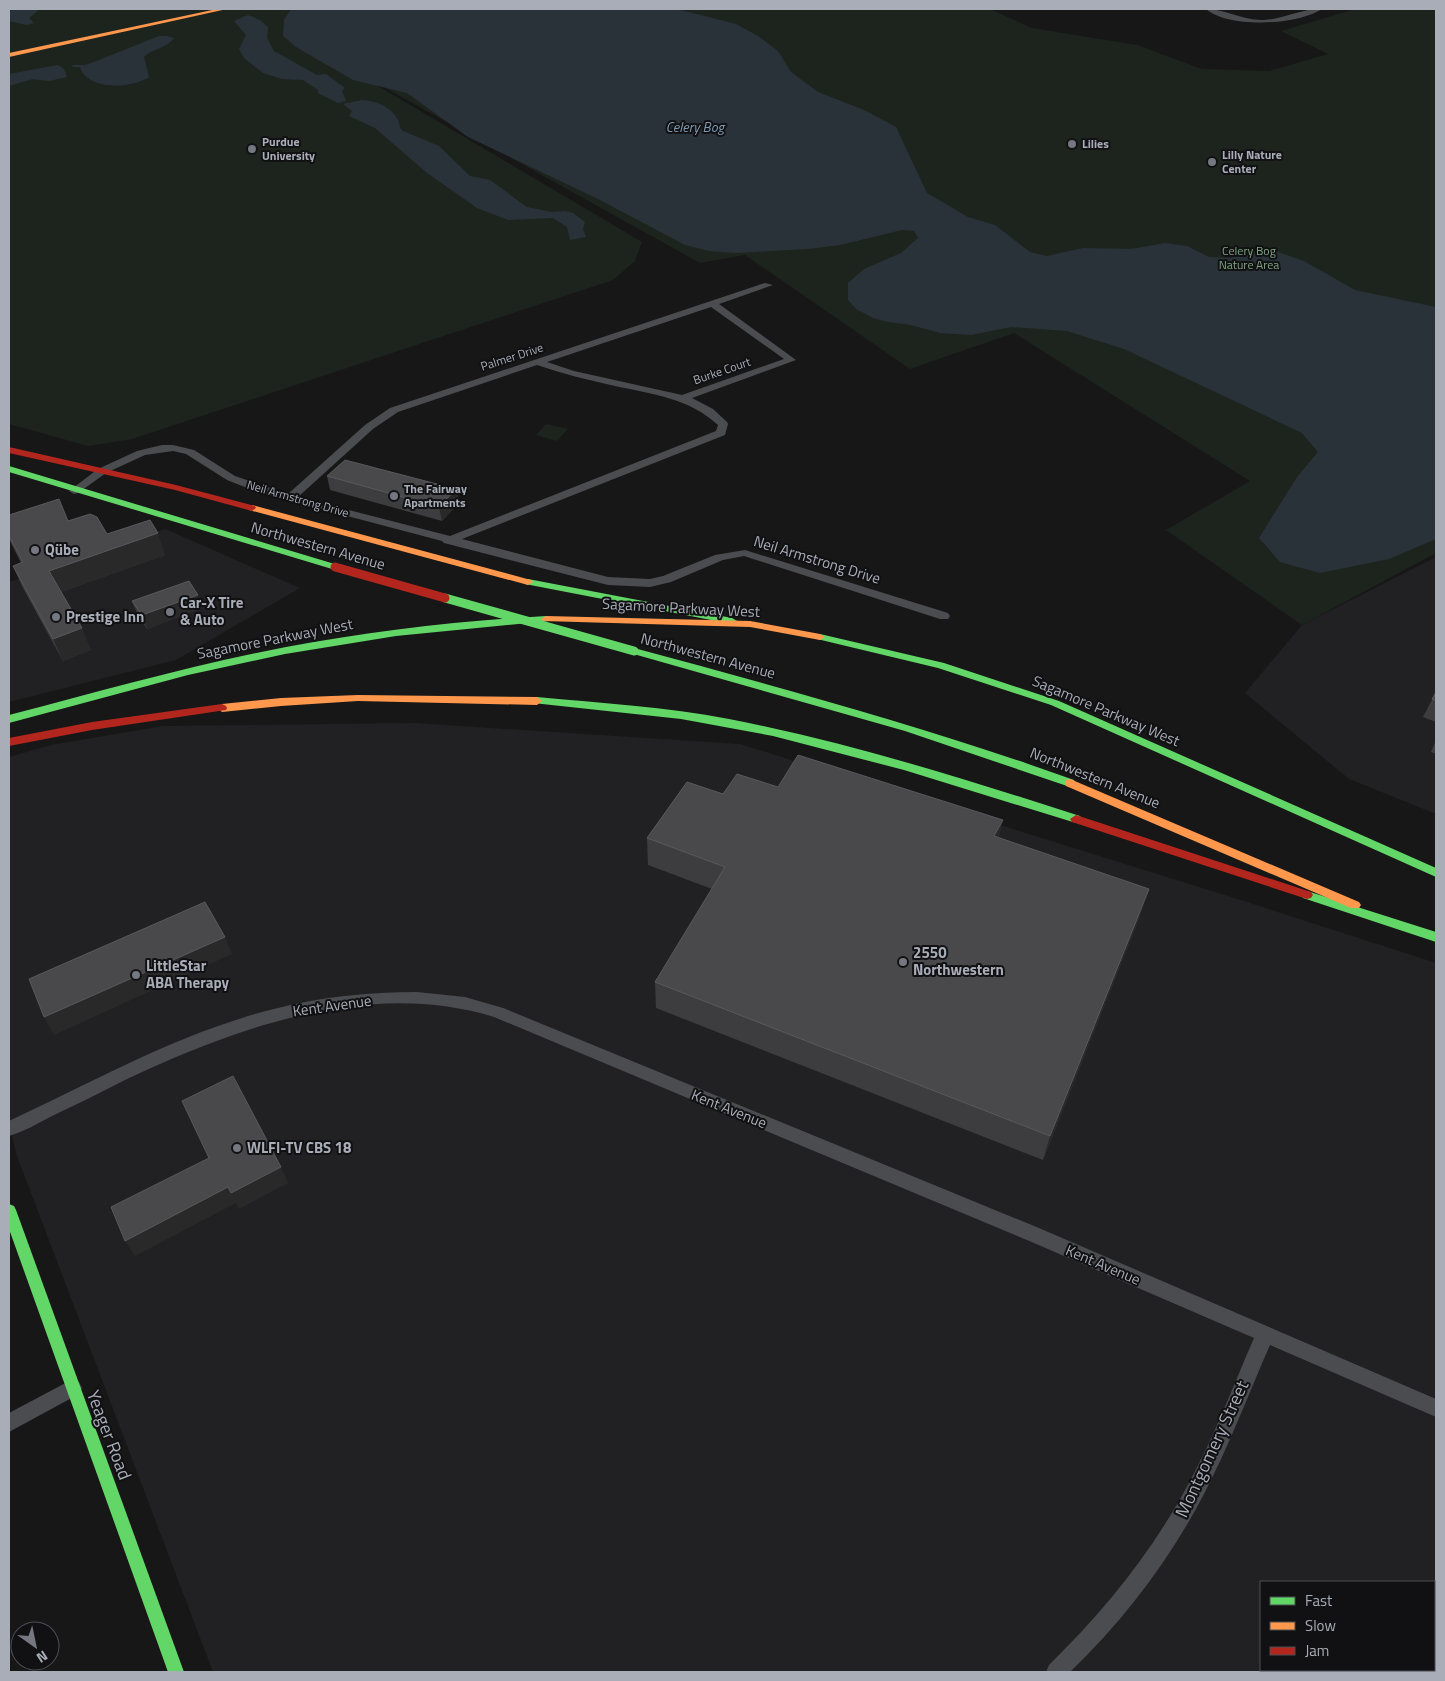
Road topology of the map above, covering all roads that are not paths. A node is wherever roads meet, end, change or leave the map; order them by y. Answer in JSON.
{"nodes":[{"id":1,"x":224,"y":9,"type":"edge"},
{"id":2,"x":1209,"y":9,"type":"edge"},
{"id":3,"x":1319,"y":9,"type":"edge"},
{"id":4,"x":9,"y":55,"type":"edge"},
{"id":5,"x":768,"y":285,"type":"dead end"},
{"id":6,"x":713,"y":304,"type":"junction"},
{"id":7,"x":537,"y":362,"type":"junction"},
{"id":8,"x":683,"y":398,"type":"junction"},
{"id":9,"x":9,"y":450,"type":"edge"},
{"id":10,"x":9,"y":469,"type":"edge"},
{"id":11,"x":102,"y":471,"type":"junction"},
{"id":12,"x":74,"y":491,"type":"junction"},
{"id":13,"x":290,"y":498,"type":"junction"},
{"id":14,"x":448,"y":541,"type":"junction"},
{"id":15,"x":944,"y":616,"type":"dead end"},
{"id":16,"x":750,"y":624,"type":"junction"},
{"id":17,"x":9,"y":720,"type":"edge"},
{"id":18,"x":9,"y":742,"type":"edge"},
{"id":19,"x":1436,"y":873,"type":"edge"},
{"id":20,"x":1382,"y":919,"type":"junction"},
{"id":21,"x":1436,"y":937,"type":"edge"},
{"id":22,"x":9,"y":1129,"type":"edge"},
{"id":23,"x":9,"y":1210,"type":"edge"},
{"id":24,"x":1265,"y":1335,"type":"junction"},
{"id":25,"x":73,"y":1388,"type":"junction"},
{"id":26,"x":1436,"y":1408,"type":"edge"},
{"id":27,"x":9,"y":1423,"type":"edge"},
{"id":28,"x":176,"y":1672,"type":"edge"},
{"id":29,"x":1056,"y":1672,"type":"edge"}],
"edges":[{"from":1,"to":4,"type":"main road"},
{"from":2,"to":3,"type":"street"},
{"from":5,"to":6,"type":"street","name":"Palmer Drive"},
{"from":6,"to":7,"type":"street","name":"Palmer Drive"},
{"from":6,"to":8,"type":"street","name":"Burke Court"},
{"from":7,"to":8,"type":"street","name":"Burke Court"},
{"from":7,"to":13,"type":"street","name":"Palmer Drive"},
{"from":8,"to":14,"type":"street"},
{"from":9,"to":11,"type":"main road","name":"Northwestern Avenue"},
{"from":10,"to":12,"type":"main road","name":"Northwestern Avenue"},
{"from":11,"to":12,"type":"street","name":"Neil Armstrong Drive"},
{"from":11,"to":13,"type":"street","name":"Neil Armstrong Drive"},
{"from":11,"to":16,"type":"main road","name":"Northwestern Avenue"},
{"from":12,"to":20,"type":"main road","name":"Northwestern Avenue","bridge":true},
{"from":13,"to":14,"type":"street","name":"Neil Armstrong Drive"},
{"from":14,"to":15,"type":"street","name":"Neil Armstrong Drive"},
{"from":16,"to":17,"type":"main road","name":"Sagamore Parkway West"},
{"from":16,"to":19,"type":"main road","name":"Sagamore Parkway West"},
{"from":18,"to":20,"type":"main road"},
{"from":20,"to":21,"type":"main road"},
{"from":22,"to":24,"type":"street","name":"Kent Avenue"},
{"from":23,"to":25,"type":"main road","name":"Yeager Road"},
{"from":24,"to":26,"type":"street","name":"Kent Avenue"},
{"from":24,"to":29,"type":"street","name":"Montgomery Street"},
{"from":25,"to":27,"type":"street"},
{"from":25,"to":28,"type":"main road","name":"Yeager Road"}]}
